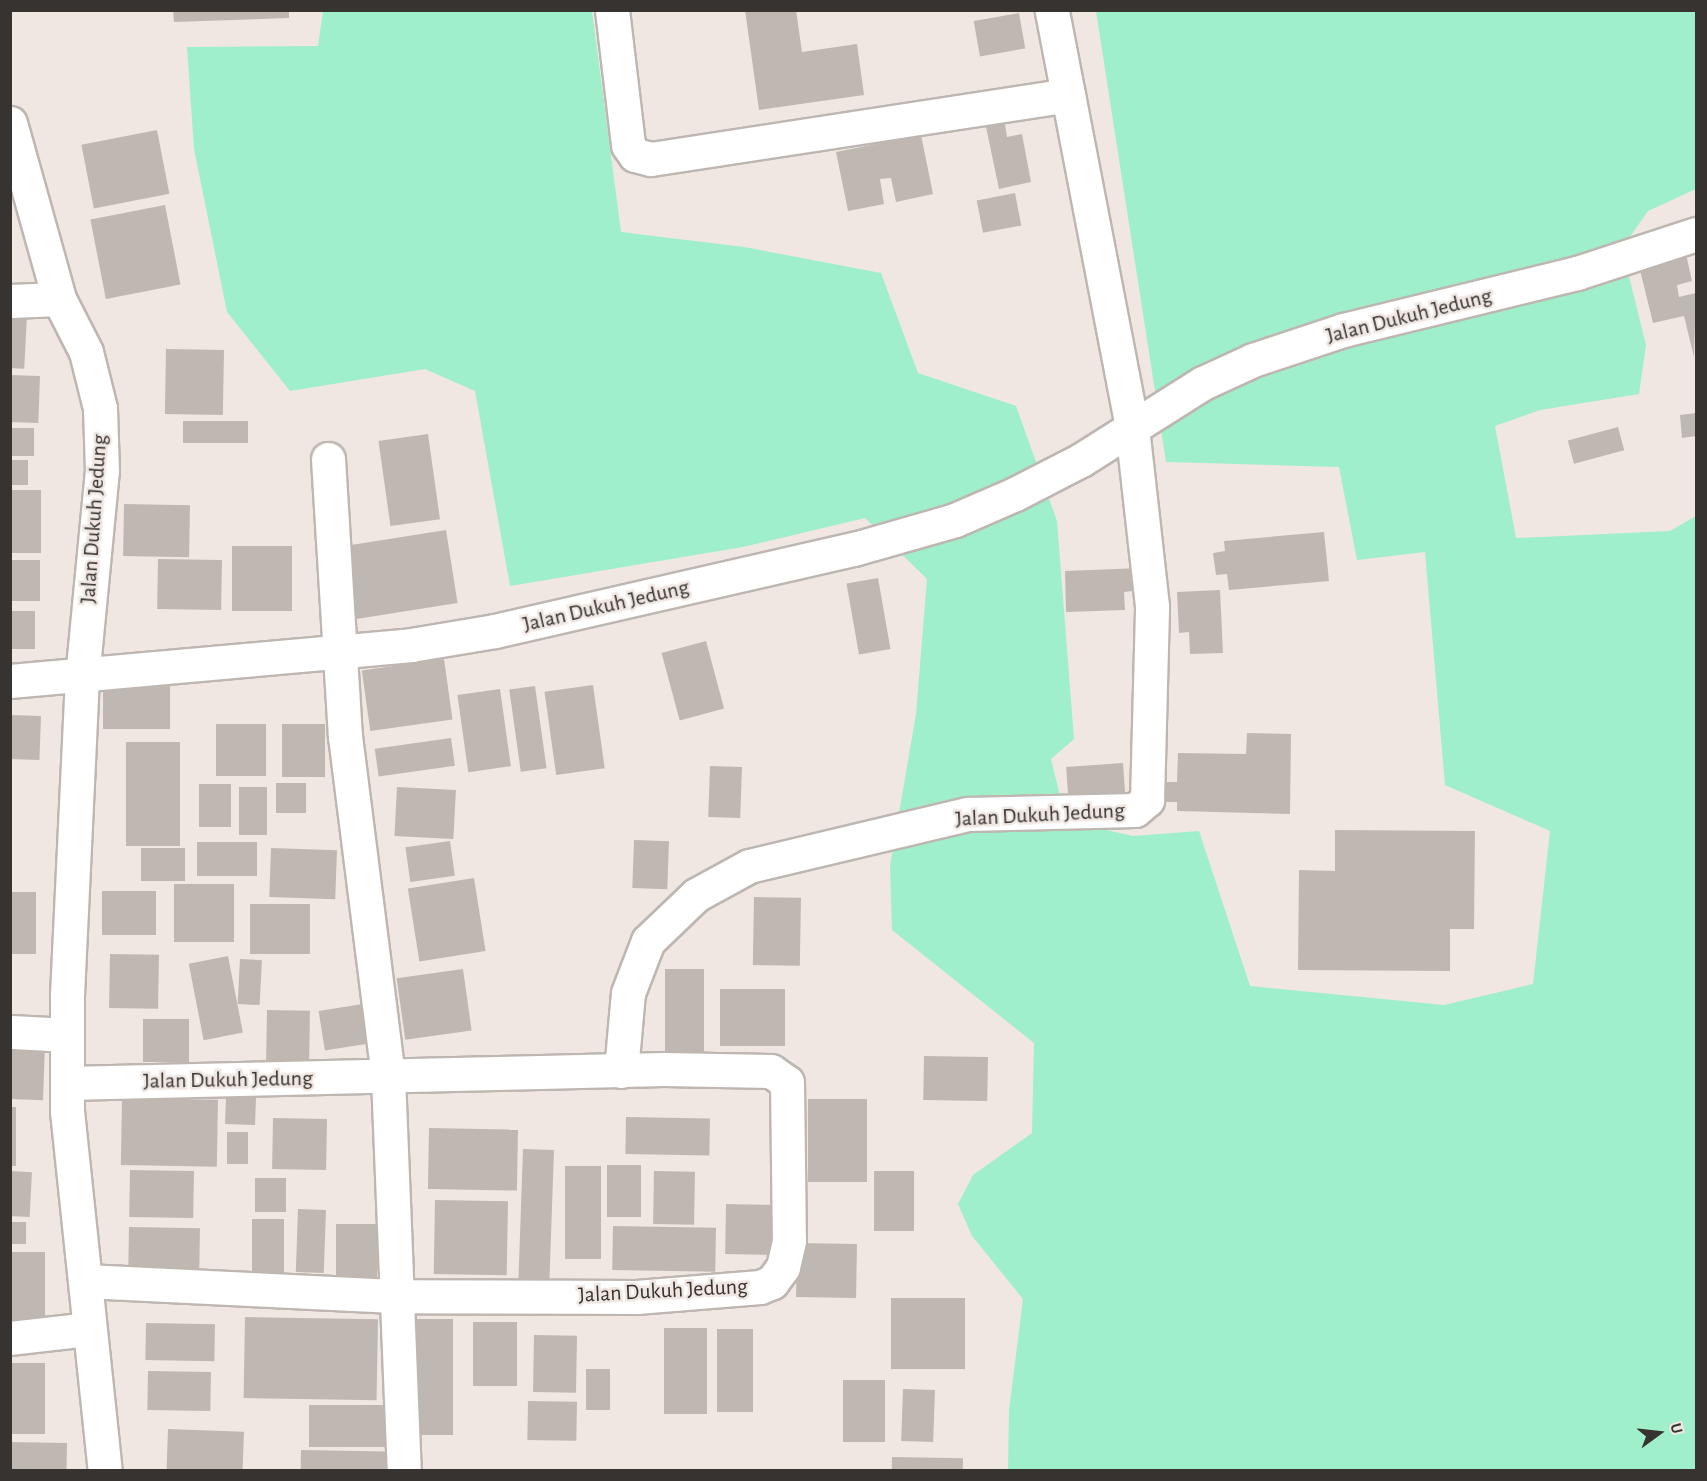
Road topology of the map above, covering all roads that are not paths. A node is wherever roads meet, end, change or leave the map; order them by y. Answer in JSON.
{"nodes":[{"id":1,"x":612,"y":10,"type":"edge"},
{"id":2,"x":1052,"y":10,"type":"edge"},
{"id":3,"x":1068,"y":95,"type":"junction"},
{"id":4,"x":10,"y":123,"type":"edge"},
{"id":5,"x":1696,"y":234,"type":"edge"},
{"id":6,"x":58,"y":299,"type":"junction"},
{"id":7,"x":10,"y":301,"type":"edge"},
{"id":8,"x":1132,"y":427,"type":"junction"},
{"id":9,"x":328,"y":459,"type":"dead end"},
{"id":10,"x":338,"y":651,"type":"junction"},
{"id":11,"x":82,"y":677,"type":"junction"},
{"id":12,"x":10,"y":681,"type":"edge"},
{"id":13,"x":10,"y":1032,"type":"edge"},
{"id":14,"x":67,"y":1035,"type":"junction"},
{"id":15,"x":621,"y":1071,"type":"junction"},
{"id":16,"x":388,"y":1077,"type":"junction"},
{"id":17,"x":67,"y":1083,"type":"junction"},
{"id":18,"x":85,"y":1281,"type":"junction"},
{"id":19,"x":394,"y":1296,"type":"junction"},
{"id":20,"x":88,"y":1329,"type":"junction"},
{"id":21,"x":10,"y":1338,"type":"edge"},
{"id":22,"x":105,"y":1470,"type":"edge"},
{"id":23,"x":404,"y":1470,"type":"edge"}],
"edges":[{"from":1,"to":3,"type":"street"},
{"from":2,"to":3,"type":"street"},
{"from":3,"to":8,"type":"street"},
{"from":4,"to":6,"type":"street","name":"Jalan Dukuh Jedung"},
{"from":5,"to":8,"type":"street","name":"Jalan Dukuh Jedung"},
{"from":6,"to":7,"type":"street"},
{"from":6,"to":11,"type":"street","name":"Jalan Dukuh Jedung"},
{"from":8,"to":10,"type":"street","name":"Jalan Dukuh Jedung"},
{"from":8,"to":15,"type":"street","name":"Jalan Dukuh Jedung"},
{"from":9,"to":10,"type":"street"},
{"from":10,"to":11,"type":"street","name":"Jalan Dukuh Jedung"},
{"from":10,"to":16,"type":"street"},
{"from":11,"to":12,"type":"street","name":"Jalan Dukuh Jedung"},
{"from":11,"to":14,"type":"street","name":"Jalan Dukuh Jedung"},
{"from":13,"to":14,"type":"street"},
{"from":14,"to":17,"type":"street","name":"Jalan Dukuh Jedung"},
{"from":15,"to":16,"type":"street","name":"Jalan Dukuh Jedung"},
{"from":15,"to":19,"type":"street","name":"Jalan Dukuh Jedung"},
{"from":16,"to":17,"type":"street","name":"Jalan Dukuh Jedung"},
{"from":16,"to":19,"type":"street"},
{"from":17,"to":18,"type":"street","name":"Jalan Dukuh Jedung"},
{"from":18,"to":19,"type":"street","name":"Jalan Dukuh Jedung"},
{"from":18,"to":20,"type":"street","name":"Jalan Dukuh Jedung"},
{"from":19,"to":23,"type":"street"},
{"from":20,"to":21,"type":"street"},
{"from":20,"to":22,"type":"street","name":"Jalan Dukuh Jedung"}]}
